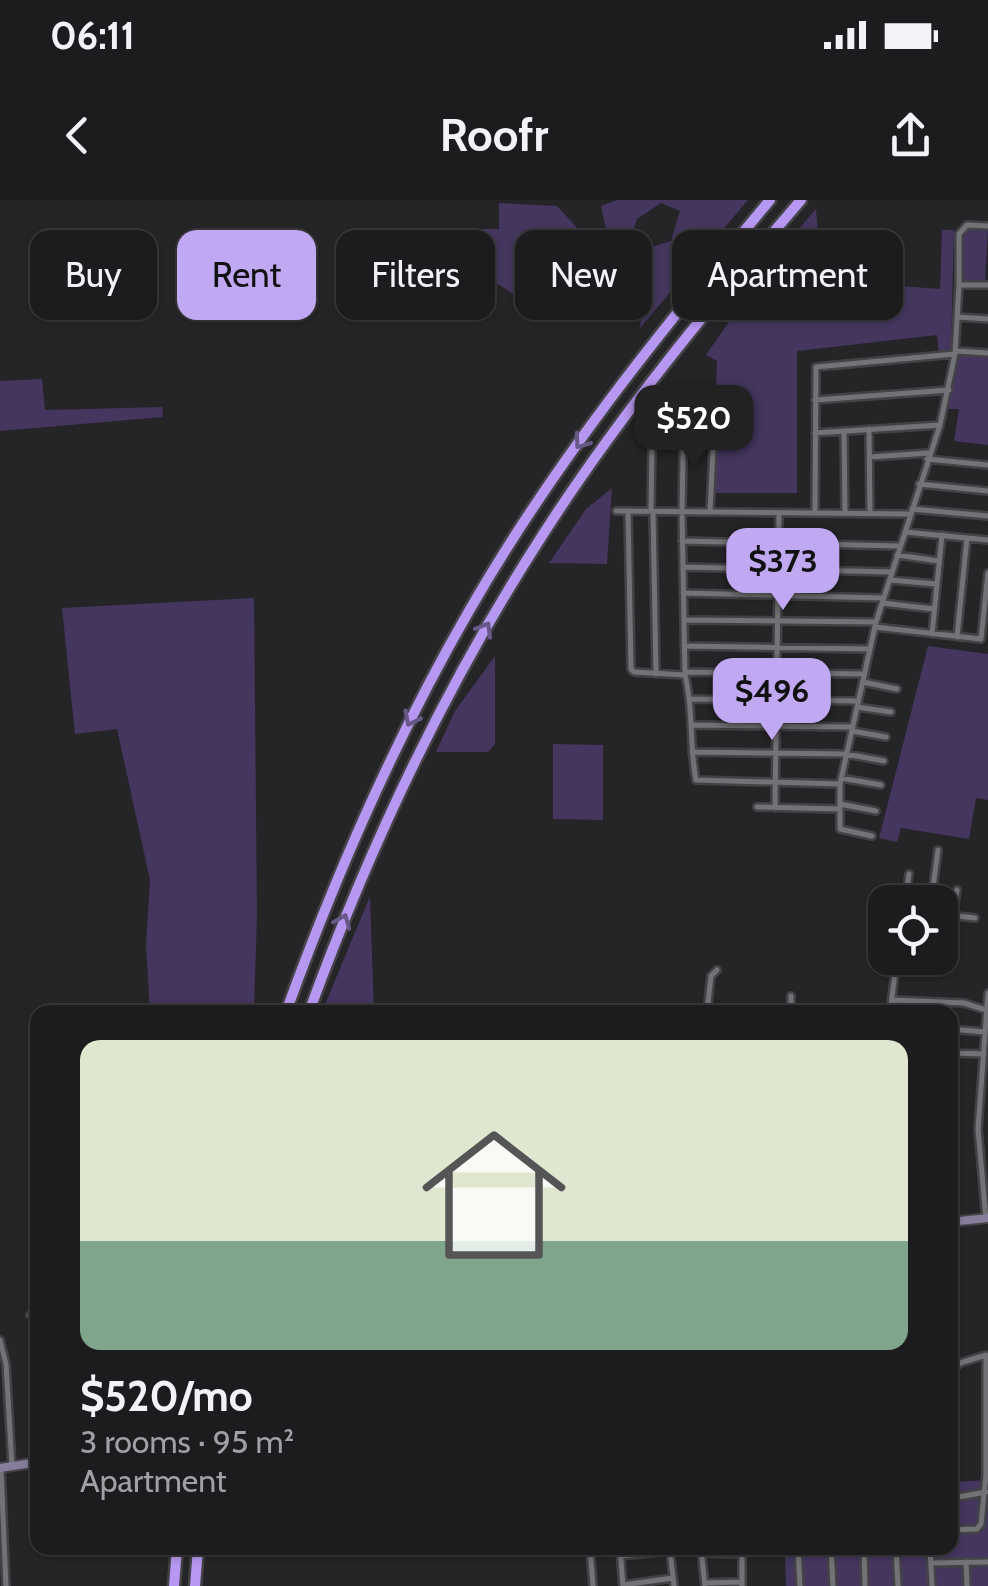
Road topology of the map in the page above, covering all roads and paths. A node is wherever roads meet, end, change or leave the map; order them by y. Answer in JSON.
{"nodes":[{"id":1,"x":770,"y":200,"type":"edge"},
{"id":2,"x":801,"y":200,"type":"edge"},
{"id":3,"x":988,"y":226,"type":"edge"},
{"id":4,"x":959,"y":285,"type":"junction"},
{"id":5,"x":988,"y":285,"type":"edge"},
{"id":6,"x":958,"y":317,"type":"junction"},
{"id":7,"x":988,"y":320,"type":"edge"},
{"id":8,"x":955,"y":353,"type":"junction"},
{"id":9,"x":988,"y":353,"type":"edge"},
{"id":10,"x":949,"y":390,"type":"junction"},
{"id":11,"x":716,"y":400,"type":"dead end"},
{"id":12,"x":816,"y":400,"type":"junction"},
{"id":13,"x":684,"y":424,"type":"junction"},
{"id":14,"x":940,"y":425,"type":"junction"},
{"id":15,"x":870,"y":429,"type":"junction"},
{"id":16,"x":844,"y":431,"type":"junction"},
{"id":17,"x":815,"y":433,"type":"junction"},
{"id":18,"x":652,"y":444,"type":"dead end"},
{"id":19,"x":928,"y":456,"type":"junction"},
{"id":20,"x":870,"y":457,"type":"junction"},
{"id":21,"x":988,"y":465,"type":"edge"},
{"id":22,"x":919,"y":484,"type":"junction"},
{"id":23,"x":988,"y":491,"type":"edge"},
{"id":24,"x":616,"y":512,"type":"dead end"},
{"id":25,"x":628,"y":512,"type":"junction"},
{"id":26,"x":652,"y":512,"type":"junction"},
{"id":27,"x":682,"y":512,"type":"junction"},
{"id":28,"x":710,"y":512,"type":"junction"},
{"id":29,"x":911,"y":512,"type":"junction"},
{"id":30,"x":779,"y":513,"type":"junction"},
{"id":31,"x":814,"y":513,"type":"junction"},
{"id":32,"x":845,"y":514,"type":"junction"},
{"id":33,"x":870,"y":514,"type":"junction"},
{"id":34,"x":988,"y":516,"type":"edge"},
{"id":35,"x":905,"y":532,"type":"junction"},
{"id":36,"x":942,"y":535,"type":"junction"},
{"id":37,"x":967,"y":538,"type":"junction"},
{"id":38,"x":988,"y":540,"type":"edge"},
{"id":39,"x":682,"y":541,"type":"junction"},
{"id":40,"x":778,"y":543,"type":"junction"},
{"id":41,"x":900,"y":546,"type":"junction"},
{"id":42,"x":897,"y":556,"type":"junction"},
{"id":43,"x":939,"y":560,"type":"junction"},
{"id":44,"x":683,"y":568,"type":"junction"},
{"id":45,"x":778,"y":569,"type":"junction"},
{"id":46,"x":892,"y":572,"type":"junction"},
{"id":47,"x":988,"y":572,"type":"edge"},
{"id":48,"x":890,"y":580,"type":"junction"},
{"id":49,"x":937,"y":584,"type":"junction"},
{"id":50,"x":683,"y":593,"type":"junction"},
{"id":51,"x":778,"y":595,"type":"junction"},
{"id":52,"x":883,"y":600,"type":"junction"},
{"id":53,"x":934,"y":609,"type":"junction"},
{"id":54,"x":684,"y":620,"type":"junction"},
{"id":55,"x":778,"y":620,"type":"junction"},
{"id":56,"x":876,"y":624,"type":"junction"},
{"id":57,"x":932,"y":634,"type":"junction"},
{"id":58,"x":957,"y":638,"type":"junction"},
{"id":59,"x":684,"y":646,"type":"junction"},
{"id":60,"x":777,"y":647,"type":"junction"},
{"id":61,"x":870,"y":648,"type":"junction"},
{"id":62,"x":777,"y":673,"type":"junction"},
{"id":63,"x":656,"y":674,"type":"junction"},
{"id":64,"x":685,"y":674,"type":"junction"},
{"id":65,"x":864,"y":678,"type":"junction"},
{"id":66,"x":898,"y":689,"type":"dead end"},
{"id":67,"x":692,"y":699,"type":"junction"},
{"id":68,"x":777,"y":700,"type":"junction"},
{"id":69,"x":858,"y":704,"type":"junction"},
{"id":70,"x":891,"y":712,"type":"dead end"},
{"id":71,"x":691,"y":725,"type":"junction"},
{"id":72,"x":776,"y":726,"type":"junction"},
{"id":73,"x":852,"y":729,"type":"junction"},
{"id":74,"x":886,"y":737,"type":"dead end"},
{"id":75,"x":691,"y":752,"type":"junction"},
{"id":76,"x":776,"y":753,"type":"junction"},
{"id":77,"x":846,"y":754,"type":"junction"},
{"id":78,"x":884,"y":761,"type":"dead end"},
{"id":79,"x":840,"y":781,"type":"junction"},
{"id":80,"x":776,"y":782,"type":"junction"},
{"id":81,"x":881,"y":786,"type":"dead end"},
{"id":82,"x":840,"y":806,"type":"junction"},
{"id":83,"x":757,"y":807,"type":"dead end"},
{"id":84,"x":776,"y":808,"type":"junction"},
{"id":85,"x":876,"y":811,"type":"dead end"},
{"id":86,"x":872,"y":836,"type":"dead end"},
{"id":87,"x":938,"y":850,"type":"dead end"},
{"id":88,"x":909,"y":874,"type":"dead end"},
{"id":89,"x":907,"y":885,"type":"edge"},
{"id":90,"x":933,"y":885,"type":"edge"},
{"id":91,"x":958,"y":916,"type":"edge"},
{"id":92,"x":975,"y":918,"type":"dead end"},
{"id":93,"x":716,"y":970,"type":"dead end"},
{"id":94,"x":895,"y":975,"type":"edge"},
{"id":95,"x":988,"y":994,"type":"edge"},
{"id":96,"x":791,"y":996,"type":"dead end"},
{"id":97,"x":892,"y":1000,"type":"junction"},
{"id":98,"x":941,"y":1002,"type":"junction"},
{"id":99,"x":289,"y":1005,"type":"edge"},
{"id":100,"x":313,"y":1005,"type":"edge"},
{"id":101,"x":708,"y":1005,"type":"edge"},
{"id":102,"x":791,"y":1005,"type":"edge"},
{"id":103,"x":891,"y":1005,"type":"edge"},
{"id":104,"x":941,"y":1005,"type":"edge"},
{"id":105,"x":986,"y":1010,"type":"junction"},
{"id":106,"x":958,"y":1029,"type":"edge"},
{"id":107,"x":985,"y":1032,"type":"junction"},
{"id":108,"x":958,"y":1053,"type":"edge"},
{"id":109,"x":984,"y":1054,"type":"junction"},
{"id":110,"x":987,"y":1219,"type":"edge"},
{"id":111,"x":958,"y":1221,"type":"edge"},
{"id":112,"x":0,"y":1340,"type":"edge"},
{"id":113,"x":958,"y":1365,"type":"edge"},
{"id":114,"x":30,"y":1463,"type":"edge"},
{"id":115,"x":12,"y":1466,"type":"junction"},
{"id":116,"x":1,"y":1468,"type":"edge"},
{"id":117,"x":986,"y":1492,"type":"edge"},
{"id":118,"x":958,"y":1497,"type":"edge"},
{"id":119,"x":958,"y":1529,"type":"edge"},
{"id":120,"x":176,"y":1555,"type":"edge"},
{"id":121,"x":197,"y":1555,"type":"edge"},
{"id":122,"x":591,"y":1555,"type":"edge"},
{"id":123,"x":627,"y":1555,"type":"edge"},
{"id":124,"x":671,"y":1555,"type":"edge"},
{"id":125,"x":702,"y":1555,"type":"edge"},
{"id":126,"x":742,"y":1555,"type":"edge"},
{"id":127,"x":798,"y":1555,"type":"edge"},
{"id":128,"x":831,"y":1555,"type":"edge"},
{"id":129,"x":864,"y":1555,"type":"edge"},
{"id":130,"x":896,"y":1555,"type":"edge"},
{"id":131,"x":930,"y":1555,"type":"edge"},
{"id":132,"x":620,"y":1556,"type":"joint"},
{"id":133,"x":966,"y":1562,"type":"junction"},
{"id":134,"x":988,"y":1562,"type":"edge"},
{"id":135,"x":931,"y":1563,"type":"junction"},
{"id":136,"x":673,"y":1582,"type":"edge"},
{"id":137,"x":705,"y":1584,"type":"edge"},
{"id":138,"x":742,"y":1584,"type":"edge"},
{"id":139,"x":6,"y":1586,"type":"edge"},
{"id":140,"x":174,"y":1586,"type":"edge"},
{"id":141,"x":195,"y":1586,"type":"edge"},
{"id":142,"x":593,"y":1586,"type":"edge"},
{"id":143,"x":623,"y":1586,"type":"edge"},
{"id":144,"x":800,"y":1586,"type":"edge"},
{"id":145,"x":833,"y":1586,"type":"edge"},
{"id":146,"x":866,"y":1586,"type":"edge"},
{"id":147,"x":898,"y":1586,"type":"edge"},
{"id":148,"x":932,"y":1586,"type":"edge"},
{"id":149,"x":967,"y":1586,"type":"edge"}],
"edges":[{"from":1,"to":99,"type":"highway","one_way":true},
{"from":100,"to":2,"type":"highway","one_way":true},
{"from":3,"to":4,"type":"street"},
{"from":4,"to":5,"type":"street"},
{"from":4,"to":6,"type":"street"},
{"from":6,"to":7,"type":"street"},
{"from":6,"to":8,"type":"street"},
{"from":8,"to":9,"type":"street"},
{"from":8,"to":10,"type":"street"},
{"from":8,"to":12,"type":"street"},
{"from":10,"to":12,"type":"street"},
{"from":10,"to":14,"type":"street"},
{"from":11,"to":13,"type":"street"},
{"from":12,"to":17,"type":"street"},
{"from":13,"to":27,"type":"street"},
{"from":13,"to":28,"type":"street"},
{"from":14,"to":15,"type":"street"},
{"from":14,"to":19,"type":"street"},
{"from":15,"to":16,"type":"street"},
{"from":15,"to":20,"type":"street"},
{"from":16,"to":17,"type":"street"},
{"from":16,"to":32,"type":"street"},
{"from":17,"to":31,"type":"street"},
{"from":18,"to":26,"type":"street"},
{"from":19,"to":20,"type":"street"},
{"from":19,"to":21,"type":"street"},
{"from":19,"to":22,"type":"street"},
{"from":20,"to":33,"type":"street"},
{"from":22,"to":23,"type":"street"},
{"from":22,"to":29,"type":"street"},
{"from":24,"to":25,"type":"street"},
{"from":25,"to":26,"type":"street"},
{"from":25,"to":63,"type":"street"},
{"from":26,"to":27,"type":"street"},
{"from":26,"to":63,"type":"street"},
{"from":27,"to":28,"type":"street"},
{"from":27,"to":39,"type":"street"},
{"from":28,"to":30,"type":"street"},
{"from":29,"to":33,"type":"street"},
{"from":29,"to":34,"type":"street"},
{"from":29,"to":35,"type":"street"},
{"from":30,"to":31,"type":"street"},
{"from":30,"to":40,"type":"street"},
{"from":31,"to":32,"type":"street"},
{"from":32,"to":33,"type":"street"},
{"from":35,"to":36,"type":"street"},
{"from":35,"to":41,"type":"street"},
{"from":36,"to":37,"type":"street"},
{"from":36,"to":43,"type":"street"},
{"from":37,"to":38,"type":"street"},
{"from":37,"to":58,"type":"street"},
{"from":39,"to":40,"type":"street"},
{"from":39,"to":44,"type":"street"},
{"from":40,"to":41,"type":"street"},
{"from":40,"to":45,"type":"street"},
{"from":41,"to":42,"type":"street"},
{"from":42,"to":43,"type":"street"},
{"from":42,"to":46,"type":"street"},
{"from":43,"to":49,"type":"street"},
{"from":44,"to":45,"type":"street"},
{"from":44,"to":50,"type":"street"},
{"from":45,"to":46,"type":"street"},
{"from":45,"to":51,"type":"street"},
{"from":46,"to":48,"type":"street"},
{"from":47,"to":58,"type":"street"},
{"from":48,"to":49,"type":"street"},
{"from":48,"to":52,"type":"street"},
{"from":49,"to":53,"type":"street"},
{"from":50,"to":51,"type":"street"},
{"from":50,"to":54,"type":"street"},
{"from":51,"to":52,"type":"street"},
{"from":51,"to":55,"type":"street"},
{"from":52,"to":53,"type":"street"},
{"from":52,"to":56,"type":"street"},
{"from":53,"to":57,"type":"street"},
{"from":54,"to":55,"type":"street"},
{"from":54,"to":59,"type":"street"},
{"from":55,"to":56,"type":"street"},
{"from":55,"to":60,"type":"street"},
{"from":56,"to":57,"type":"street"},
{"from":56,"to":61,"type":"street"},
{"from":57,"to":58,"type":"street"},
{"from":59,"to":60,"type":"street"},
{"from":59,"to":64,"type":"street"},
{"from":60,"to":61,"type":"street"},
{"from":60,"to":62,"type":"street"},
{"from":61,"to":65,"type":"street"},
{"from":62,"to":64,"type":"street"},
{"from":62,"to":65,"type":"street"},
{"from":62,"to":68,"type":"street"},
{"from":63,"to":64,"type":"street"},
{"from":64,"to":67,"type":"street"},
{"from":65,"to":66,"type":"street"},
{"from":65,"to":69,"type":"street"},
{"from":67,"to":68,"type":"street"},
{"from":67,"to":71,"type":"street"},
{"from":68,"to":69,"type":"street"},
{"from":68,"to":72,"type":"street"},
{"from":69,"to":70,"type":"street"},
{"from":69,"to":73,"type":"street"},
{"from":71,"to":72,"type":"street"},
{"from":71,"to":75,"type":"street"},
{"from":72,"to":73,"type":"street"},
{"from":72,"to":76,"type":"street"},
{"from":73,"to":74,"type":"street"},
{"from":73,"to":77,"type":"street"},
{"from":75,"to":76,"type":"street"},
{"from":75,"to":80,"type":"street"},
{"from":76,"to":77,"type":"street"},
{"from":76,"to":80,"type":"street"},
{"from":77,"to":78,"type":"street"},
{"from":77,"to":79,"type":"street"},
{"from":79,"to":80,"type":"street"},
{"from":79,"to":81,"type":"street"},
{"from":79,"to":82,"type":"street"},
{"from":80,"to":84,"type":"street"},
{"from":82,"to":84,"type":"street"},
{"from":82,"to":85,"type":"street"},
{"from":82,"to":86,"type":"street"},
{"from":83,"to":84,"type":"street"},
{"from":87,"to":90,"type":"street"},
{"from":88,"to":89,"type":"street"},
{"from":91,"to":92,"type":"street"},
{"from":93,"to":101,"type":"street"},
{"from":94,"to":97,"type":"street"},
{"from":95,"to":105,"type":"street"},
{"from":96,"to":102,"type":"street"},
{"from":97,"to":98,"type":"street"},
{"from":97,"to":103,"type":"street"},
{"from":98,"to":104,"type":"street"},
{"from":98,"to":105,"type":"street"},
{"from":105,"to":107,"type":"street"},
{"from":106,"to":107,"type":"street"},
{"from":107,"to":109,"type":"street"},
{"from":108,"to":109,"type":"street"},
{"from":109,"to":110,"type":"street"},
{"from":110,"to":111,"type":"street"},
{"from":112,"to":115,"type":"street"},
{"from":113,"to":117,"type":"street"},
{"from":114,"to":115,"type":"street"},
{"from":115,"to":116,"type":"street"},
{"from":116,"to":139,"type":"street"},
{"from":117,"to":118,"type":"street"},
{"from":117,"to":119,"type":"street"},
{"from":120,"to":140,"type":"highway"},
{"from":121,"to":141,"type":"highway"},
{"from":122,"to":142,"type":"street"},
{"from":123,"to":132,"type":"street"},
{"from":124,"to":136,"type":"street"},
{"from":125,"to":137,"type":"street"},
{"from":126,"to":138,"type":"street"},
{"from":127,"to":144,"type":"street"},
{"from":128,"to":145,"type":"street"},
{"from":129,"to":146,"type":"street"},
{"from":130,"to":147,"type":"street"},
{"from":131,"to":135,"type":"street"},
{"from":132,"to":143,"type":"street"},
{"from":133,"to":134,"type":"street"},
{"from":133,"to":135,"type":"street"},
{"from":133,"to":149,"type":"street"},
{"from":135,"to":148,"type":"street"},
{"from":136,"to":143,"type":"street"},
{"from":137,"to":138,"type":"street"}]}
